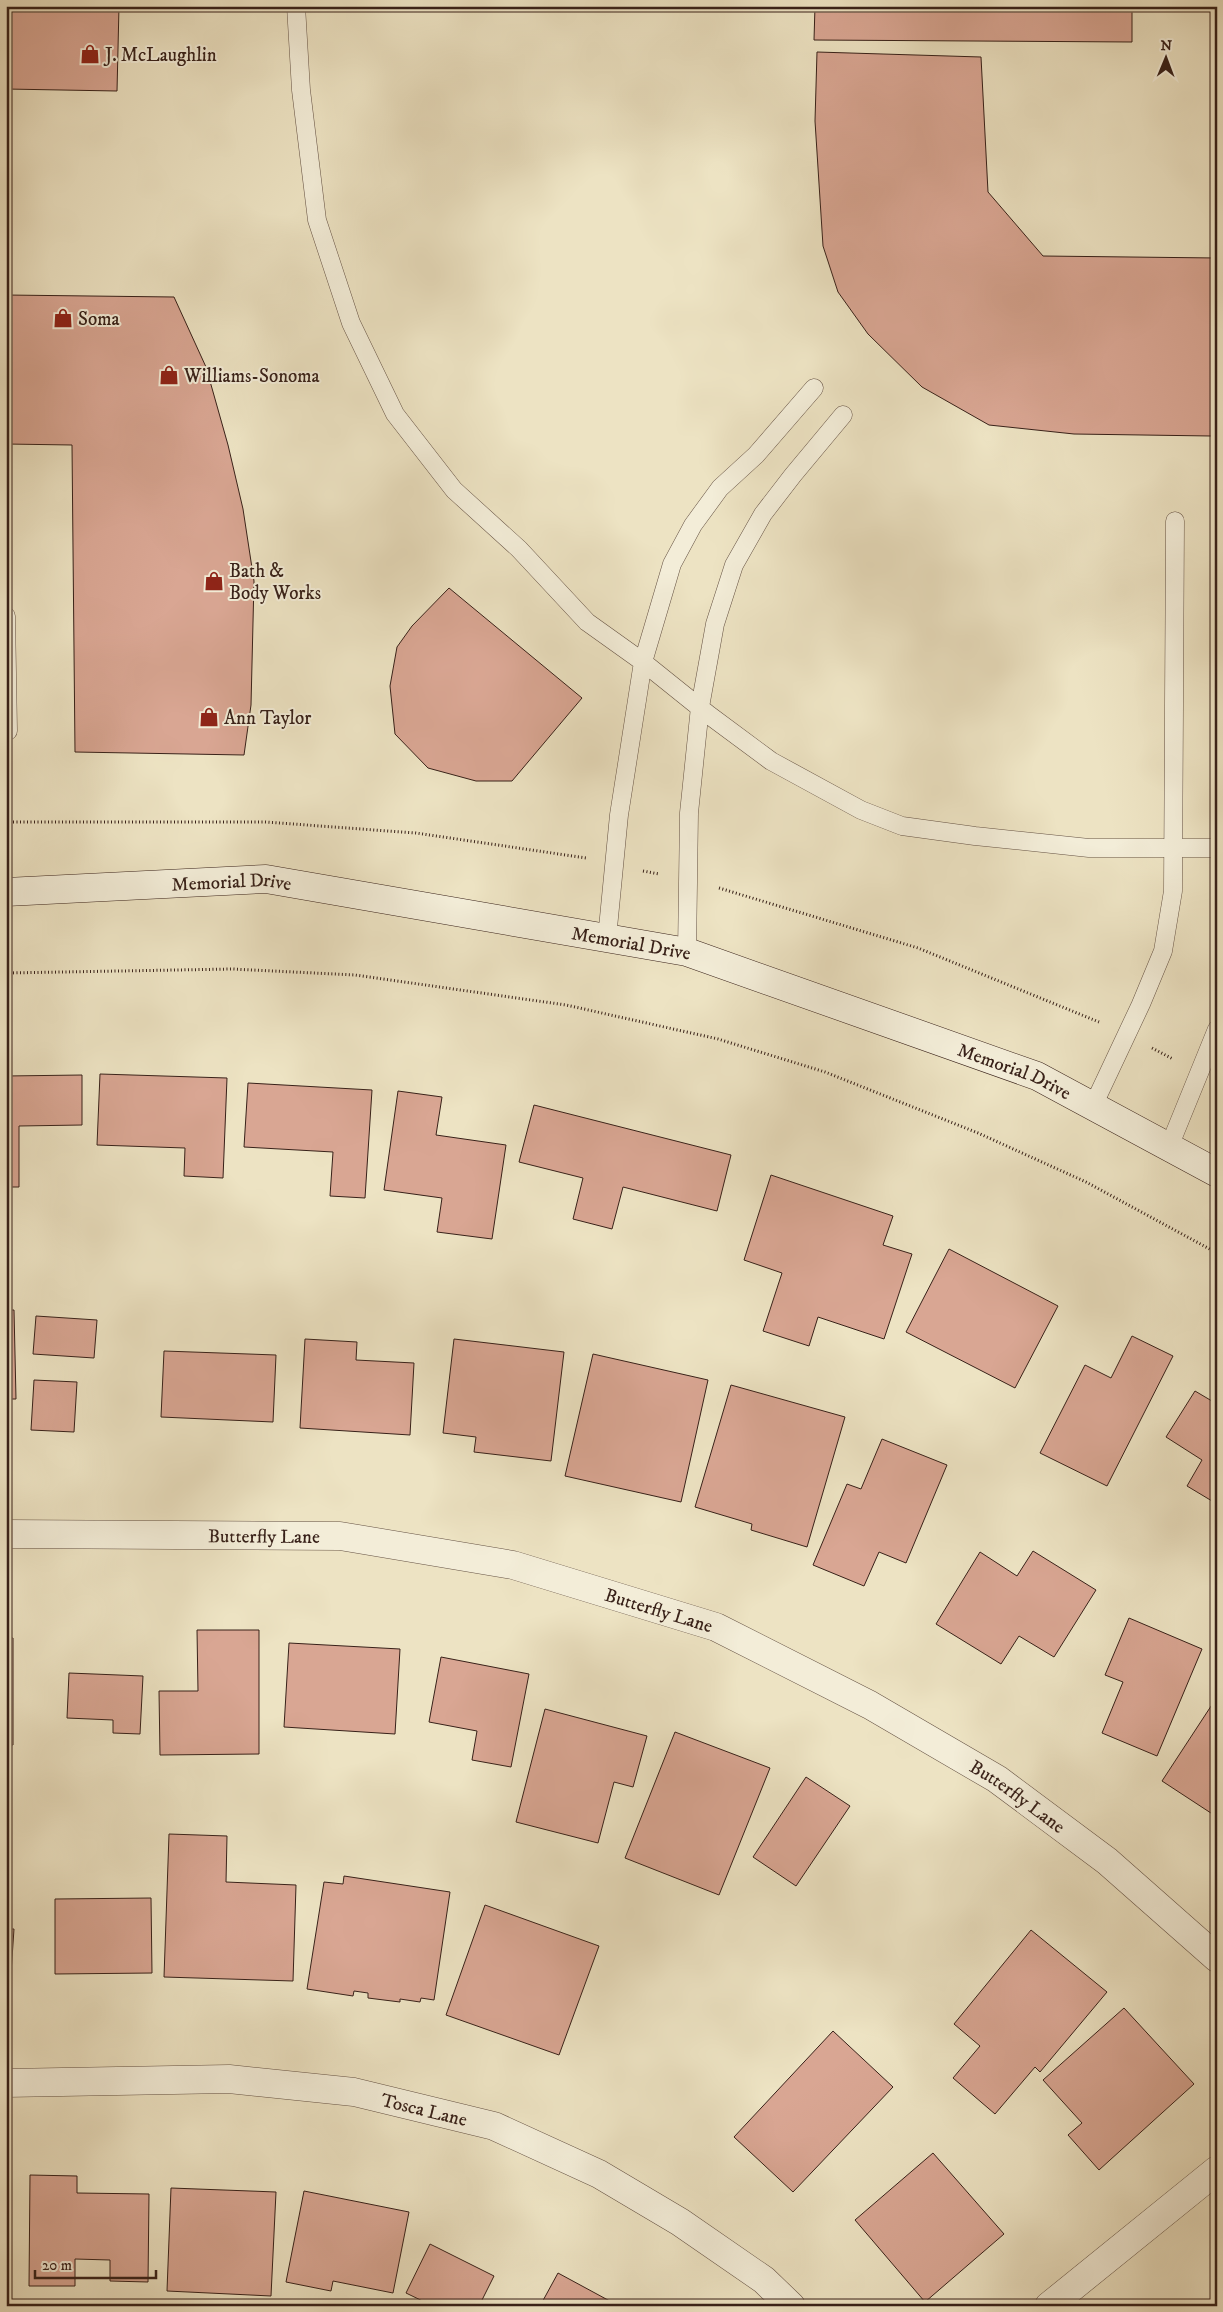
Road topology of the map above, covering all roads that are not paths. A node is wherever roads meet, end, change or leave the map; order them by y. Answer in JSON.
{"nodes":[{"id":1,"x":296,"y":6,"type":"edge"},
{"id":2,"x":814,"y":388,"type":"dead end"},
{"id":3,"x":843,"y":415,"type":"dead end"},
{"id":4,"x":1176,"y":522,"type":"dead end"},
{"id":5,"x":6,"y":616,"type":"edge"},
{"id":6,"x":643,"y":662,"type":"junction"},
{"id":7,"x":700,"y":707,"type":"junction"},
{"id":8,"x":6,"y":730,"type":"edge"},
{"id":9,"x":1174,"y":848,"type":"junction"},
{"id":10,"x":1217,"y":848,"type":"edge"},
{"id":11,"x":6,"y":892,"type":"edge"},
{"id":12,"x":607,"y":938,"type":"junction"},
{"id":13,"x":687,"y":952,"type":"junction"},
{"id":14,"x":1217,"y":1029,"type":"edge"},
{"id":15,"x":1093,"y":1106,"type":"junction"},
{"id":16,"x":1169,"y":1147,"type":"junction"},
{"id":17,"x":1217,"y":1173,"type":"edge"},
{"id":18,"x":6,"y":1534,"type":"edge"},
{"id":19,"x":1217,"y":1958,"type":"edge"},
{"id":20,"x":6,"y":2083,"type":"edge"},
{"id":21,"x":1217,"y":2170,"type":"edge"},
{"id":22,"x":791,"y":2306,"type":"edge"},
{"id":23,"x":1049,"y":2306,"type":"edge"}],
"edges":[{"from":1,"to":6,"type":"lane"},
{"from":2,"to":6,"type":"lane"},
{"from":3,"to":7,"type":"lane"},
{"from":4,"to":9,"type":"lane"},
{"from":5,"to":8,"type":"lane"},
{"from":6,"to":7,"type":"lane"},
{"from":6,"to":12,"type":"lane"},
{"from":7,"to":9,"type":"lane"},
{"from":7,"to":13,"type":"lane"},
{"from":9,"to":10,"type":"lane"},
{"from":9,"to":15,"type":"lane"},
{"from":11,"to":12,"type":"street","name":"Memorial Drive"},
{"from":12,"to":13,"type":"street","name":"Memorial Drive"},
{"from":13,"to":15,"type":"street","name":"Memorial Drive"},
{"from":14,"to":16,"type":"lane"},
{"from":15,"to":16,"type":"street","name":"Memorial Drive"},
{"from":16,"to":17,"type":"street","name":"Memorial Drive"},
{"from":18,"to":19,"type":"street","name":"Butterfly Lane"},
{"from":20,"to":22,"type":"street","name":"Tosca Lane"},
{"from":21,"to":23,"type":"street"}]}
